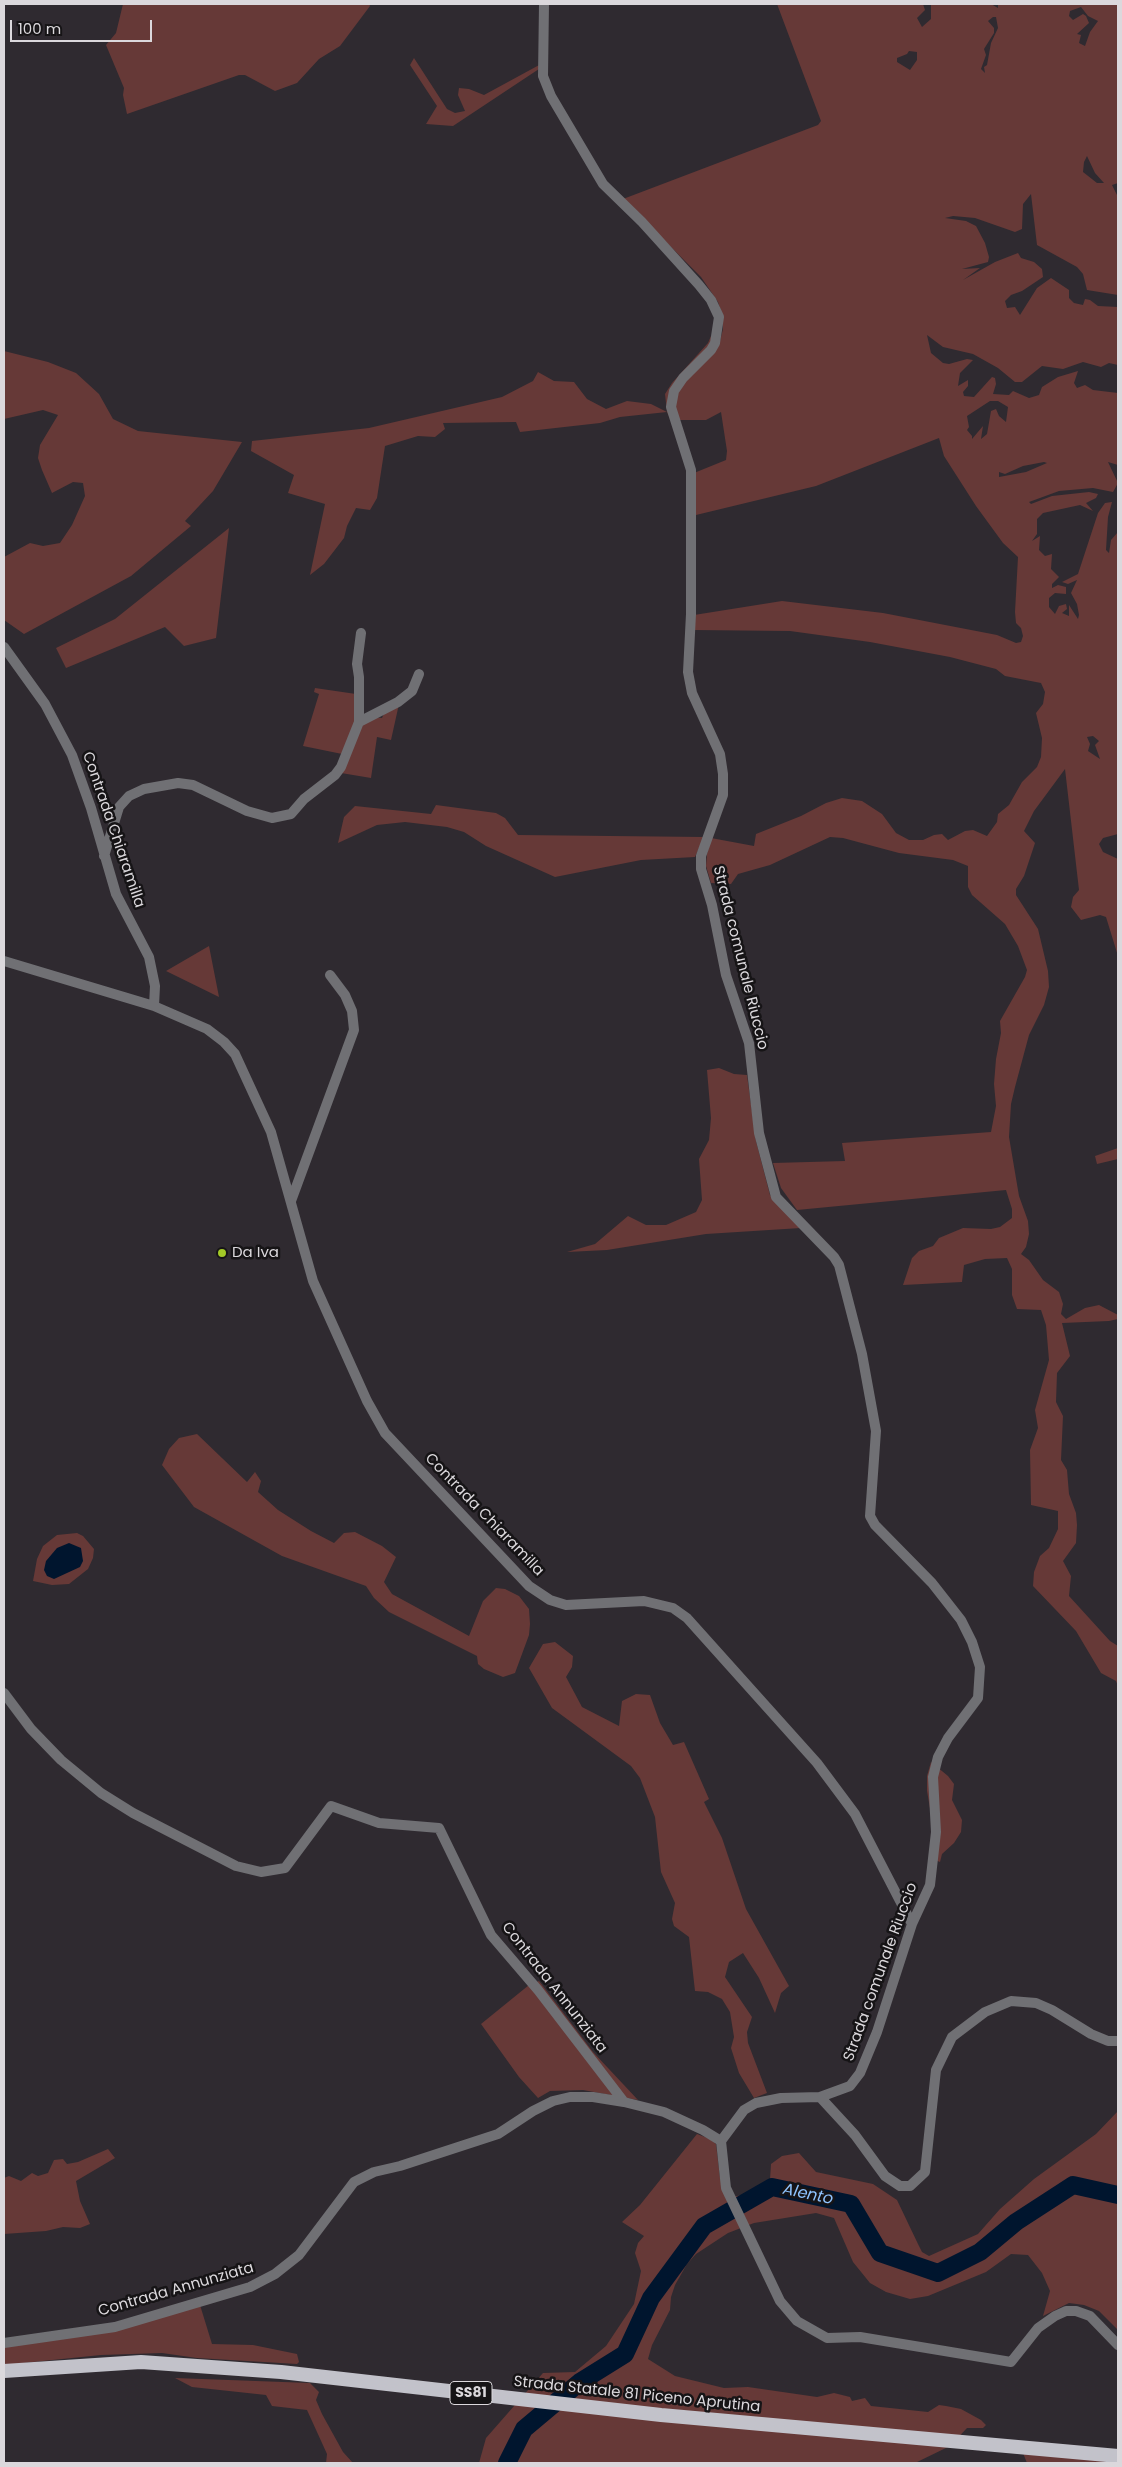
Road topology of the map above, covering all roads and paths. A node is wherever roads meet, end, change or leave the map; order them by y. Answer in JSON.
{"nodes":[{"id":1,"x":544,"y":4,"type":"edge"},
{"id":2,"x":361,"y":633,"type":"dead end"},
{"id":3,"x":4,"y":646,"type":"edge"},
{"id":4,"x":419,"y":674,"type":"dead end"},
{"id":5,"x":359,"y":722,"type":"junction"},
{"id":6,"x":104,"y":856,"type":"junction"},
{"id":7,"x":4,"y":961,"type":"edge"},
{"id":8,"x":330,"y":975,"type":"dead end"},
{"id":9,"x":154,"y":1006,"type":"junction"},
{"id":10,"x":291,"y":1201,"type":"junction"},
{"id":11,"x":4,"y":1693,"type":"edge"},
{"id":12,"x":912,"y":1924,"type":"junction"},
{"id":13,"x":1118,"y":2041,"type":"edge"},
{"id":14,"x":820,"y":2098,"type":"junction"},
{"id":15,"x":624,"y":2102,"type":"junction"},
{"id":16,"x":721,"y":2141,"type":"junction"},
{"id":17,"x":4,"y":2343,"type":"edge"},
{"id":18,"x":1118,"y":2345,"type":"edge"},
{"id":19,"x":4,"y":2371,"type":"edge"},
{"id":20,"x":1118,"y":2456,"type":"edge"}],
"edges":[{"from":1,"to":12,"type":"street","name":"Strada comunale Riuccio"},
{"from":2,"to":5,"type":"street"},
{"from":3,"to":6,"type":"street","name":"Contrada Chiaramilla"},
{"from":4,"to":5,"type":"street"},
{"from":5,"to":6,"type":"street"},
{"from":6,"to":9,"type":"street","name":"Contrada Chiaramilla"},
{"from":7,"to":9,"type":"street","name":"Contrada Chiaramilla"},
{"from":8,"to":10,"type":"street"},
{"from":9,"to":10,"type":"street","name":"Contrada Chiaramilla"},
{"from":10,"to":12,"type":"street","name":"Contrada Chiaramilla"},
{"from":11,"to":15,"type":"street","name":"Contrada Annunziata"},
{"from":12,"to":14,"type":"street","name":"Strada comunale Riuccio"},
{"from":13,"to":14,"type":"street"},
{"from":14,"to":16,"type":"street"},
{"from":15,"to":16,"type":"street","name":"Contrada Annunziata"},
{"from":15,"to":17,"type":"street","name":"Contrada Annunziata"},
{"from":16,"to":18,"type":"street"},
{"from":19,"to":20,"type":"highway","name":"Strada Statale 81 Piceno Aprutina","number":"SS81"}]}
